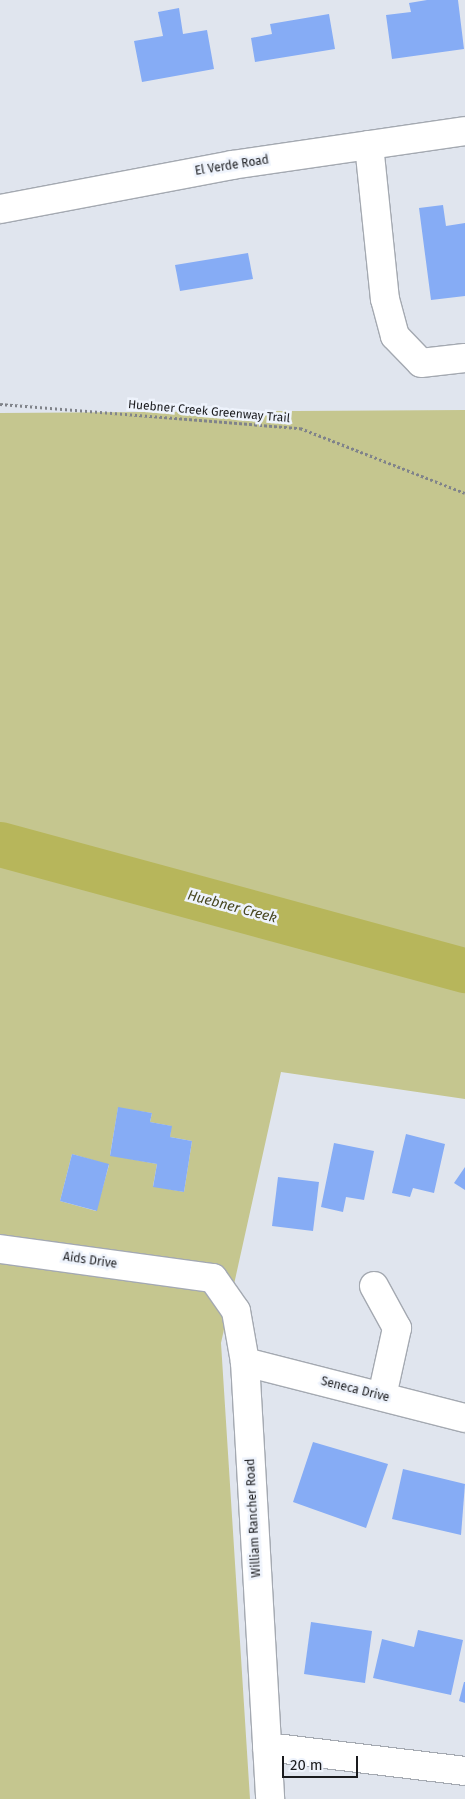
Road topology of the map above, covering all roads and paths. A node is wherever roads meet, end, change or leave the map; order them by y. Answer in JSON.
{"nodes":[{"id":1,"x":465,"y":131,"type":"edge"},
{"id":2,"x":369,"y":145,"type":"junction"},
{"id":3,"x":0,"y":209,"type":"edge"},
{"id":4,"x":465,"y":358,"type":"edge"},
{"id":5,"x":0,"y":404,"type":"edge"},
{"id":6,"x":465,"y":493,"type":"edge"},
{"id":7,"x":0,"y":1249,"type":"edge"},
{"id":8,"x":180,"y":1274,"type":"joint"},
{"id":9,"x":374,"y":1286,"type":"dead end"},
{"id":10,"x":245,"y":1362,"type":"junction"},
{"id":11,"x":382,"y":1396,"type":"junction"},
{"id":12,"x":465,"y":1418,"type":"edge"},
{"id":13,"x":267,"y":1747,"type":"junction"},
{"id":14,"x":465,"y":1771,"type":"edge"},
{"id":15,"x":270,"y":1799,"type":"edge"}],
"edges":[{"from":1,"to":2,"type":"street","name":"El Verde Road"},
{"from":2,"to":3,"type":"street","name":"El Verde Road"},
{"from":2,"to":4,"type":"street"},
{"from":5,"to":6,"type":"path","name":"Huebner Creek Greenway Trail"},
{"from":7,"to":8,"type":"street","name":"Aids Drive"},
{"from":8,"to":10,"type":"street","name":"William Rancher Road"},
{"from":9,"to":11,"type":"street"},
{"from":10,"to":11,"type":"street","name":"Seneca Drive"},
{"from":10,"to":13,"type":"street","name":"William Rancher Road"},
{"from":11,"to":12,"type":"street","name":"Seneca Drive"},
{"from":13,"to":14,"type":"street"},
{"from":13,"to":15,"type":"street","name":"William Rancher Road"}]}
